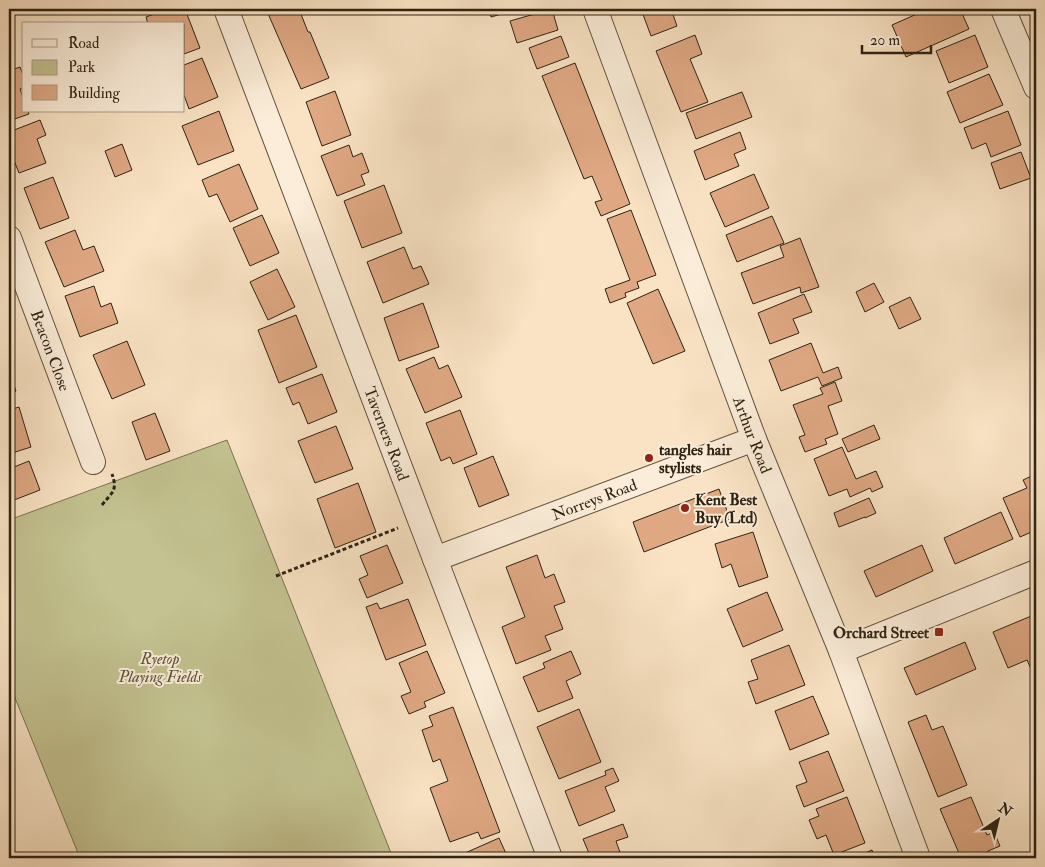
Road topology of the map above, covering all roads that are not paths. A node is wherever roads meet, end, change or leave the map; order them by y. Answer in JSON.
{"nodes":[{"id":1,"x":226,"y":9,"type":"edge"},
{"id":2,"x":595,"y":9,"type":"edge"},
{"id":3,"x":1003,"y":9,"type":"edge"},
{"id":4,"x":1036,"y":87,"type":"edge"},
{"id":5,"x":9,"y":238,"type":"edge"},
{"id":6,"x":754,"y":439,"type":"junction"},
{"id":7,"x":93,"y":462,"type":"dead end"},
{"id":8,"x":435,"y":558,"type":"junction"},
{"id":9,"x":1036,"y":572,"type":"edge"},
{"id":10,"x":841,"y":651,"type":"junction"},
{"id":11,"x":550,"y":858,"type":"edge"},
{"id":12,"x":918,"y":858,"type":"edge"}],
"edges":[{"from":1,"to":8,"type":"street","name":"Taverners Road"},
{"from":2,"to":6,"type":"street","name":"Arthur Road"},
{"from":3,"to":4,"type":"street"},
{"from":5,"to":7,"type":"street","name":"Beacon Close"},
{"from":6,"to":8,"type":"street","name":"Norreys Road"},
{"from":6,"to":10,"type":"street","name":"Arthur Road"},
{"from":8,"to":11,"type":"street","name":"Taverners Road"},
{"from":9,"to":10,"type":"street"},
{"from":10,"to":12,"type":"street","name":"Arthur Road"}]}
